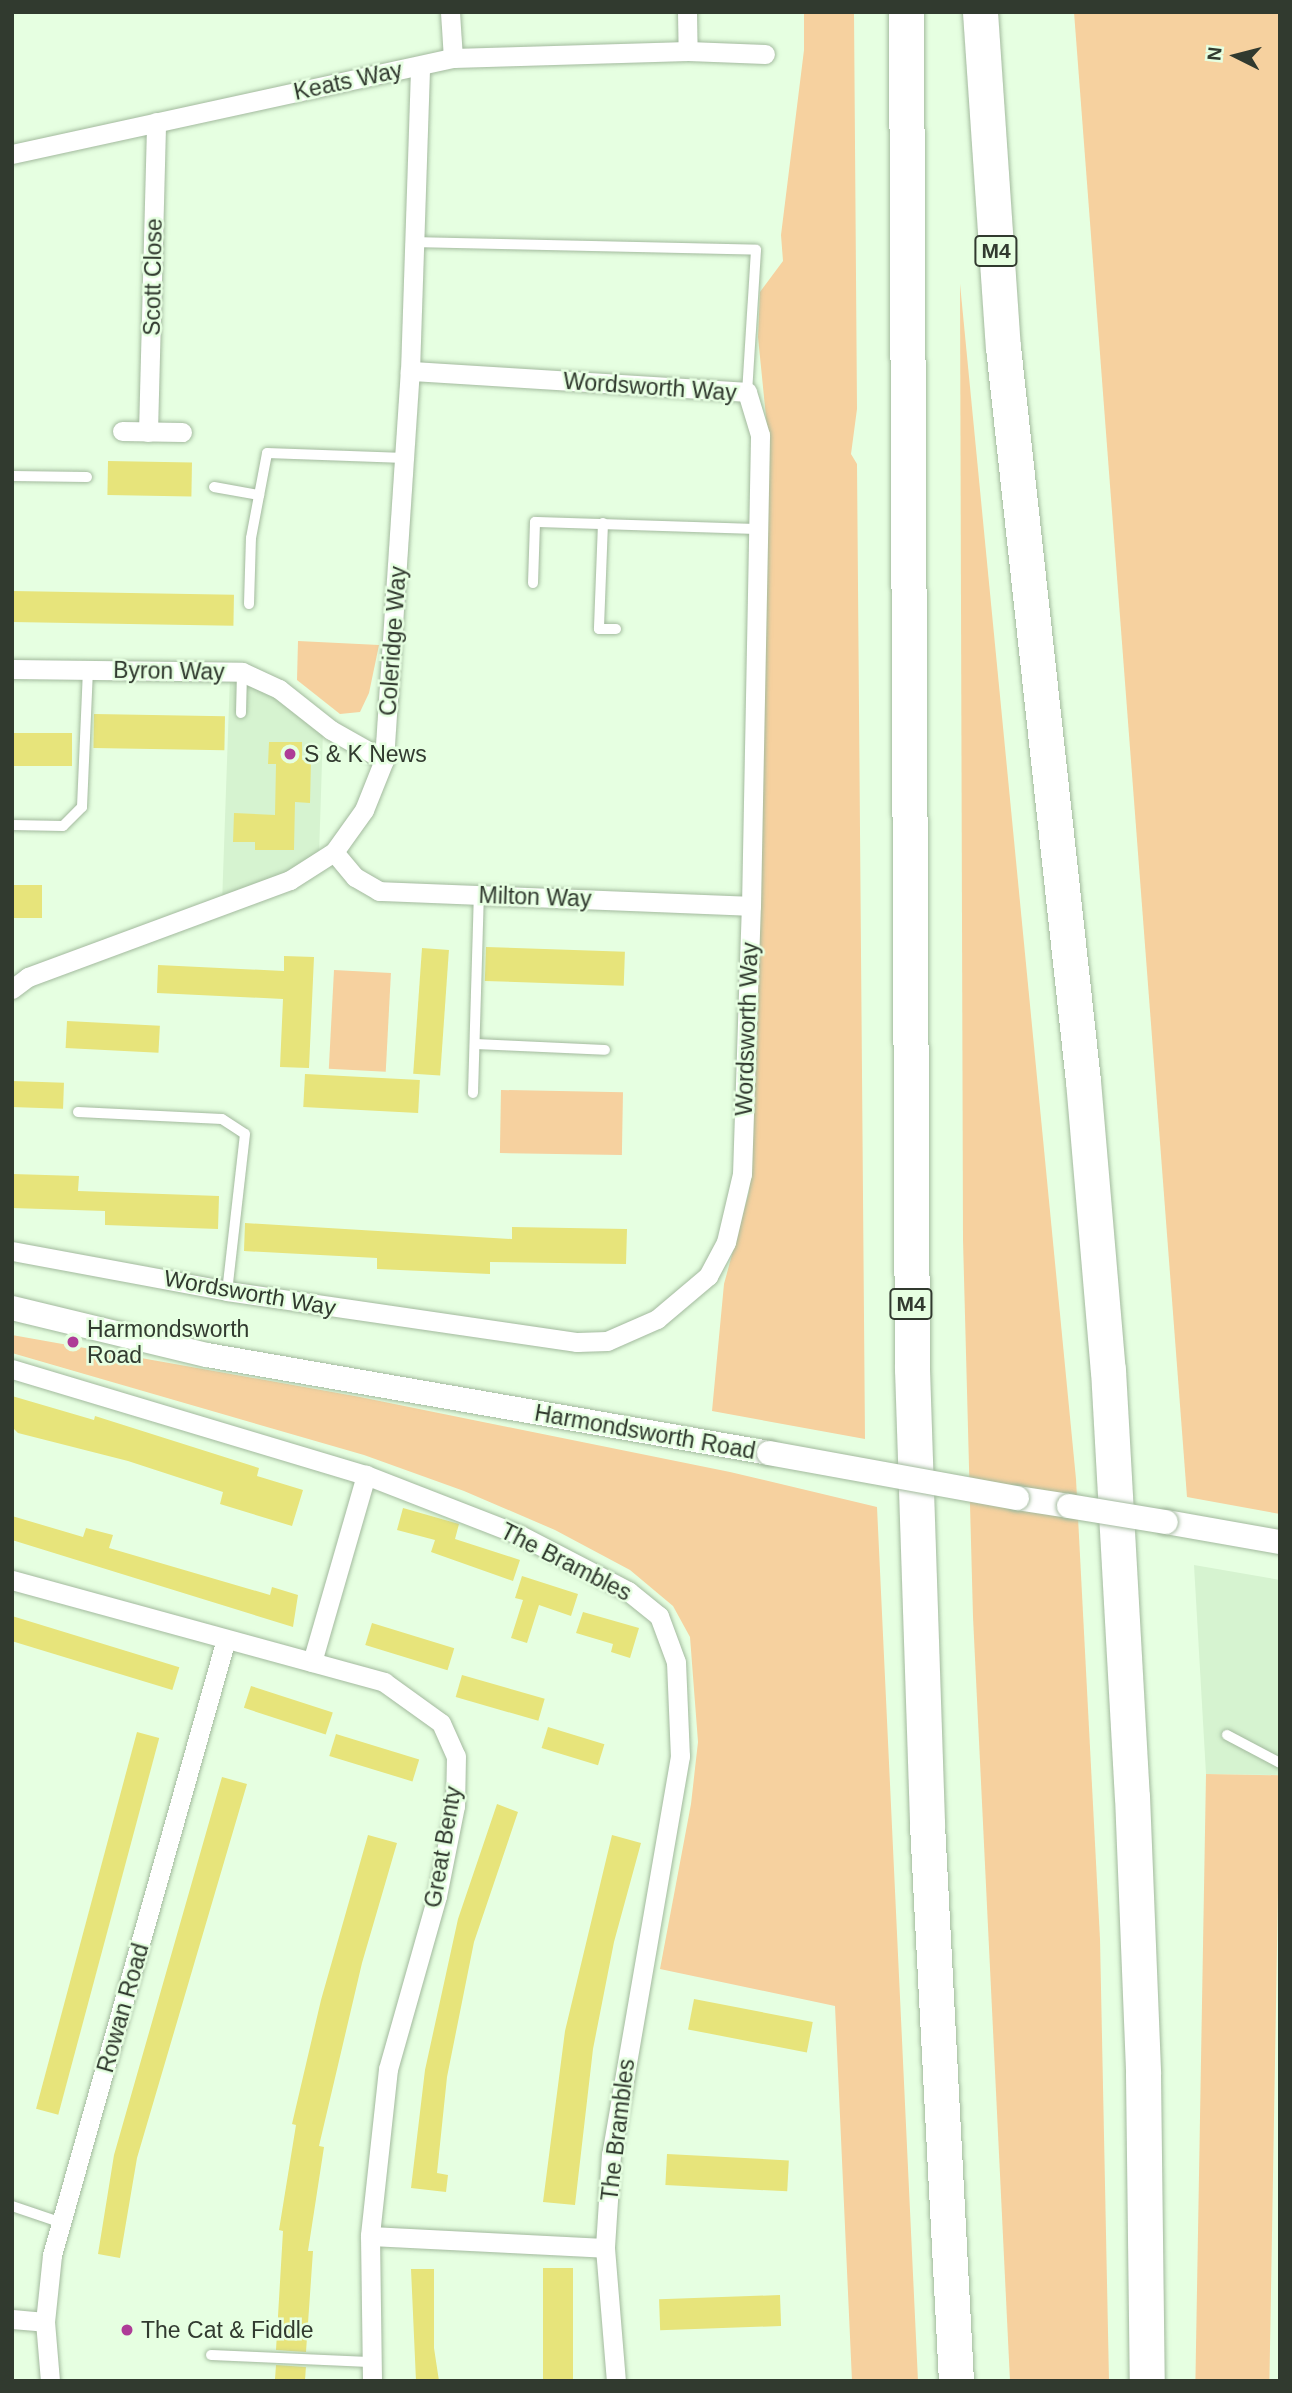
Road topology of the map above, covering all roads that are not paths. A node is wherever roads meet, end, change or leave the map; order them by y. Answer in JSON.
{"nodes":[{"id":1,"x":450,"y":12,"type":"edge"},
{"id":2,"x":687,"y":12,"type":"edge"},
{"id":3,"x":906,"y":12,"type":"edge"},
{"id":4,"x":980,"y":12,"type":"edge"},
{"id":5,"x":688,"y":51,"type":"junction"},
{"id":6,"x":765,"y":54,"type":"dead end"},
{"id":7,"x":453,"y":58,"type":"junction"},
{"id":8,"x":420,"y":66,"type":"junction"},
{"id":9,"x":156,"y":122,"type":"junction"},
{"id":10,"x":12,"y":154,"type":"edge"},
{"id":11,"x":416,"y":242,"type":"junction"},
{"id":12,"x":410,"y":371,"type":"junction"},
{"id":13,"x":747,"y":392,"type":"junction"},
{"id":14,"x":122,"y":431,"type":"dead end"},
{"id":15,"x":148,"y":432,"type":"junction"},
{"id":16,"x":182,"y":432,"type":"dead end"},
{"id":17,"x":405,"y":458,"type":"junction"},
{"id":18,"x":12,"y":476,"type":"edge"},
{"id":19,"x":87,"y":477,"type":"dead end"},
{"id":20,"x":214,"y":487,"type":"dead end"},
{"id":21,"x":259,"y":495,"type":"junction"},
{"id":22,"x":603,"y":523,"type":"junction"},
{"id":23,"x":759,"y":529,"type":"junction"},
{"id":24,"x":533,"y":583,"type":"dead end"},
{"id":25,"x":248,"y":604,"type":"dead end"},
{"id":26,"x":616,"y":629,"type":"dead end"},
{"id":27,"x":12,"y":669,"type":"edge"},
{"id":28,"x":88,"y":669,"type":"junction"},
{"id":29,"x":242,"y":672,"type":"junction"},
{"id":30,"x":241,"y":713,"type":"dead end"},
{"id":31,"x":384,"y":760,"type":"junction"},
{"id":32,"x":12,"y":825,"type":"edge"},
{"id":33,"x":334,"y":852,"type":"junction"},
{"id":34,"x":479,"y":895,"type":"junction"},
{"id":35,"x":751,"y":906,"type":"junction"},
{"id":36,"x":12,"y":989,"type":"edge"},
{"id":37,"x":475,"y":1044,"type":"junction"},
{"id":38,"x":605,"y":1050,"type":"dead end"},
{"id":39,"x":473,"y":1093,"type":"dead end"},
{"id":40,"x":78,"y":1112,"type":"dead end"},
{"id":41,"x":12,"y":1251,"type":"edge"},
{"id":42,"x":227,"y":1291,"type":"junction"},
{"id":43,"x":12,"y":1308,"type":"edge"},
{"id":44,"x":12,"y":1369,"type":"edge"},
{"id":45,"x":366,"y":1475,"type":"junction"},
{"id":46,"x":1280,"y":1542,"type":"edge"},
{"id":47,"x":12,"y":1580,"type":"edge"},
{"id":48,"x":226,"y":1639,"type":"junction"},
{"id":49,"x":312,"y":1662,"type":"junction"},
{"id":50,"x":1227,"y":1735,"type":"dead end"},
{"id":51,"x":1280,"y":1763,"type":"edge"},
{"id":52,"x":12,"y":2206,"type":"edge"},
{"id":53,"x":62,"y":2223,"type":"junction"},
{"id":54,"x":370,"y":2236,"type":"junction"},
{"id":55,"x":606,"y":2248,"type":"junction"},
{"id":56,"x":12,"y":2319,"type":"edge"},
{"id":57,"x":45,"y":2322,"type":"junction"},
{"id":58,"x":211,"y":2355,"type":"dead end"},
{"id":59,"x":371,"y":2371,"type":"edge"},
{"id":60,"x":50,"y":2381,"type":"edge"},
{"id":61,"x":617,"y":2381,"type":"edge"},
{"id":62,"x":956,"y":2381,"type":"edge"},
{"id":63,"x":1147,"y":2381,"type":"edge"}],
"edges":[{"from":1,"to":7,"type":"street"},
{"from":2,"to":5,"type":"street"},
{"from":3,"to":62,"type":"highway","number":"M4"},
{"from":4,"to":63,"type":"highway","number":"M4"},
{"from":5,"to":6,"type":"street","name":"Keats Way"},
{"from":5,"to":7,"type":"street","name":"Keats Way"},
{"from":7,"to":8,"type":"street","name":"Keats Way"},
{"from":8,"to":9,"type":"street","name":"Keats Way"},
{"from":8,"to":11,"type":"street","name":"Coleridge Way"},
{"from":9,"to":10,"type":"street","name":"Keats Way"},
{"from":9,"to":15,"type":"street","name":"Scott Close"},
{"from":11,"to":12,"type":"street","name":"Coleridge Way"},
{"from":11,"to":13,"type":"lane"},
{"from":12,"to":13,"type":"street","name":"Wordsworth Way"},
{"from":12,"to":17,"type":"street","name":"Coleridge Way"},
{"from":13,"to":23,"type":"street","name":"Wordsworth Way"},
{"from":14,"to":15,"type":"street"},
{"from":15,"to":16,"type":"street"},
{"from":17,"to":21,"type":"lane"},
{"from":17,"to":31,"type":"street","name":"Coleridge Way"},
{"from":18,"to":19,"type":"lane"},
{"from":20,"to":21,"type":"lane"},
{"from":21,"to":25,"type":"lane"},
{"from":22,"to":23,"type":"lane"},
{"from":22,"to":24,"type":"lane"},
{"from":22,"to":26,"type":"lane"},
{"from":23,"to":35,"type":"street","name":"Wordsworth Way"},
{"from":27,"to":28,"type":"street","name":"Byron Way"},
{"from":28,"to":29,"type":"street","name":"Byron Way"},
{"from":28,"to":32,"type":"lane"},
{"from":29,"to":30,"type":"lane"},
{"from":29,"to":31,"type":"street","name":"Byron Way"},
{"from":31,"to":33,"type":"street","name":"Coleridge Way"},
{"from":33,"to":34,"type":"street","name":"Milton Way"},
{"from":33,"to":36,"type":"street","name":"Coleridge Way"},
{"from":34,"to":35,"type":"street","name":"Milton Way"},
{"from":34,"to":37,"type":"lane"},
{"from":35,"to":42,"type":"street","name":"Wordsworth Way"},
{"from":37,"to":38,"type":"lane"},
{"from":37,"to":39,"type":"lane"},
{"from":40,"to":42,"type":"lane"},
{"from":41,"to":42,"type":"street","name":"Wordsworth Way"},
{"from":43,"to":46,"type":"street","name":"Harmondsworth Road","bridge":true},
{"from":44,"to":45,"type":"street","name":"The Brambles"},
{"from":45,"to":49,"type":"street"},
{"from":45,"to":55,"type":"street","name":"The Brambles"},
{"from":47,"to":48,"type":"street","name":"Great Benty"},
{"from":48,"to":49,"type":"street","name":"Great Benty"},
{"from":48,"to":53,"type":"street","name":"Rowan Road"},
{"from":49,"to":54,"type":"street","name":"Great Benty"},
{"from":50,"to":51,"type":"lane"},
{"from":52,"to":53,"type":"lane"},
{"from":53,"to":57,"type":"street","name":"Rowan Road"},
{"from":54,"to":55,"type":"street"},
{"from":54,"to":59,"type":"street","name":"Great Benty"},
{"from":55,"to":61,"type":"street","name":"The Brambles"},
{"from":56,"to":57,"type":"street"},
{"from":57,"to":60,"type":"street","name":"Rowan Road"},
{"from":58,"to":59,"type":"lane"}]}
